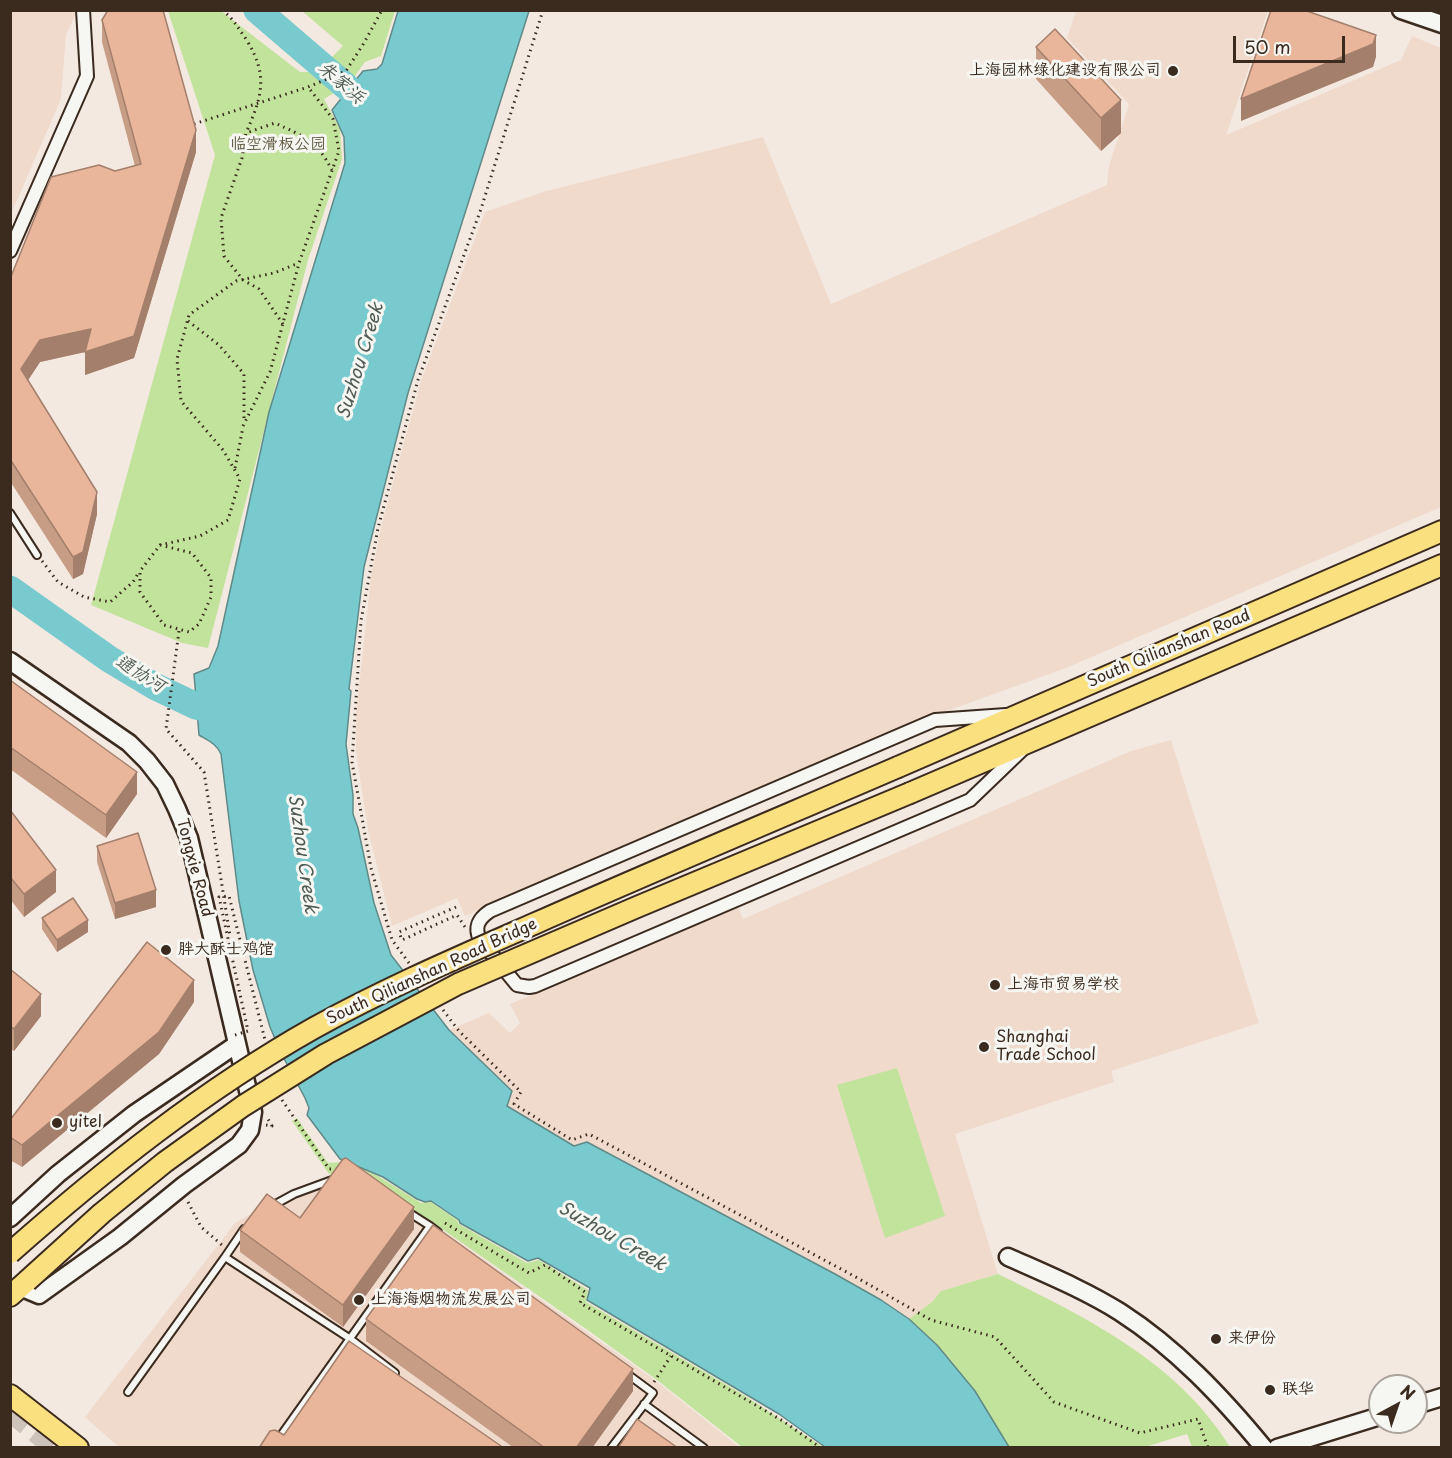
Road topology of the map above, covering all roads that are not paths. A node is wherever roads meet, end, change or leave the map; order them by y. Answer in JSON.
{"nodes":[{"id":1,"x":83,"y":10,"type":"edge"},
{"id":2,"x":1401,"y":10,"type":"edge"},
{"id":3,"x":1442,"y":24,"type":"edge"},
{"id":4,"x":10,"y":251,"type":"edge"},
{"id":5,"x":10,"y":513,"type":"edge"},
{"id":6,"x":1442,"y":531,"type":"edge"},
{"id":7,"x":37,"y":555,"type":"road end"},
{"id":8,"x":1442,"y":565,"type":"edge"},
{"id":9,"x":10,"y":661,"type":"edge"},
{"id":10,"x":1019,"y":714,"type":"junction"},
{"id":11,"x":1032,"y":741,"type":"junction"},
{"id":12,"x":898,"y":767,"type":"joint"},
{"id":13,"x":910,"y":793,"type":"joint"},
{"id":14,"x":236,"y":1039,"type":"junction"},
{"id":15,"x":336,"y":1178,"type":"edge"},
{"id":16,"x":403,"y":1209,"type":"edge"},
{"id":17,"x":262,"y":1211,"type":"edge"},
{"id":18,"x":10,"y":1218,"type":"edge"},
{"id":19,"x":246,"y":1226,"type":"edge"},
{"id":20,"x":430,"y":1226,"type":"junction"},
{"id":21,"x":440,"y":1233,"type":"edge"},
{"id":22,"x":10,"y":1253,"type":"edge"},
{"id":23,"x":225,"y":1257,"type":"junction"},
{"id":24,"x":1008,"y":1257,"type":"dead end"},
{"id":25,"x":19,"y":1288,"type":"edge"},
{"id":26,"x":349,"y":1338,"type":"junction"},
{"id":27,"x":620,"y":1368,"type":"edge"},
{"id":28,"x":403,"y":1379,"type":"edge"},
{"id":29,"x":128,"y":1392,"type":"dead end"},
{"id":30,"x":10,"y":1395,"type":"edge"},
{"id":31,"x":644,"y":1404,"type":"junction"},
{"id":32,"x":1368,"y":1420,"type":"edge"},
{"id":33,"x":78,"y":1448,"type":"edge"},
{"id":34,"x":272,"y":1448,"type":"edge"},
{"id":35,"x":611,"y":1448,"type":"edge"},
{"id":36,"x":704,"y":1448,"type":"edge"},
{"id":37,"x":1264,"y":1448,"type":"edge"},
{"id":38,"x":1277,"y":1448,"type":"edge"}],
"edges":[{"from":1,"to":4,"type":"street"},
{"from":2,"to":3,"type":"street"},
{"from":5,"to":7,"type":"lane"},
{"from":6,"to":10,"type":"main road","name":"South Qilianshan Road"},
{"from":8,"to":11,"type":"main road","name":"South Qilianshan Road"},
{"from":9,"to":14,"type":"street","name":"Tongxie Road"},
{"from":10,"to":11,"type":"street"},
{"from":10,"to":12,"type":"main road","name":"South Qilianshan Road"},
{"from":11,"to":13,"type":"main road","name":"South Qilianshan Road"},
{"from":12,"to":22,"type":"main road","name":"South Qilianshan Road Bridge","bridge":true},
{"from":13,"to":25,"type":"main road","name":"South Qilianshan Road Bridge","bridge":true},
{"from":14,"to":18,"type":"street"},
{"from":14,"to":25,"type":"street","name":"Tongxie Road"},
{"from":15,"to":17,"type":"lane"},
{"from":16,"to":20,"type":"lane"},
{"from":19,"to":23,"type":"lane"},
{"from":20,"to":21,"type":"lane"},
{"from":20,"to":26,"type":"lane"},
{"from":23,"to":26,"type":"lane"},
{"from":23,"to":29,"type":"lane"},
{"from":24,"to":37,"type":"street"},
{"from":26,"to":28,"type":"lane"},
{"from":26,"to":34,"type":"lane"},
{"from":27,"to":31,"type":"lane"},
{"from":30,"to":33,"type":"main road"},
{"from":31,"to":35,"type":"lane"},
{"from":31,"to":36,"type":"lane"},
{"from":32,"to":38,"type":"street"}]}
